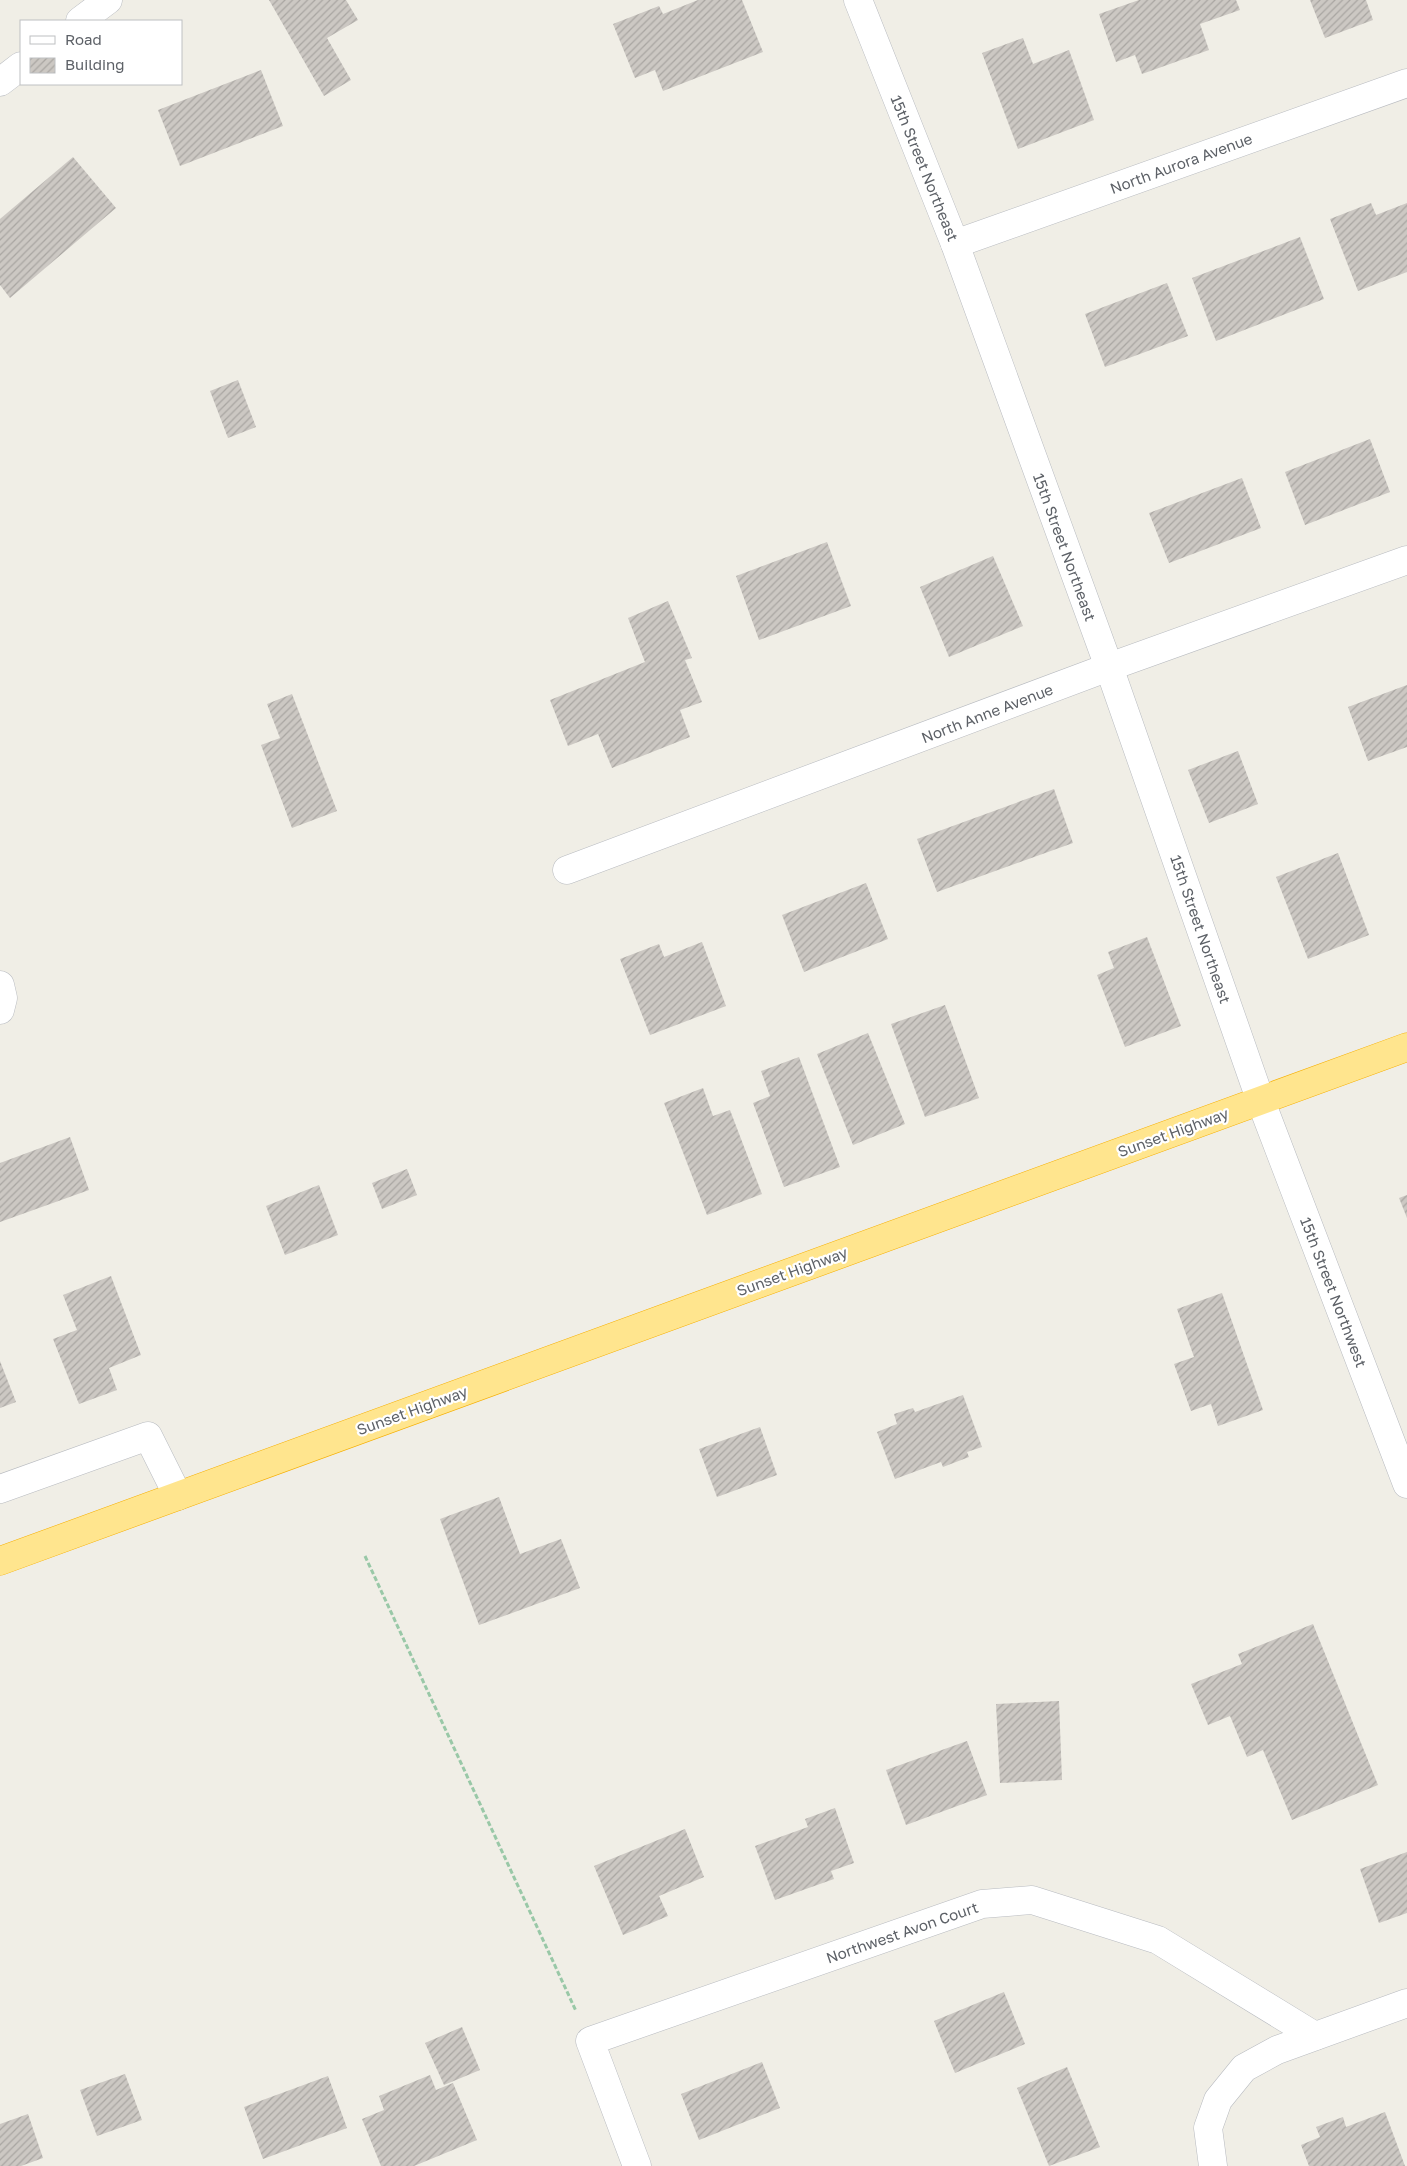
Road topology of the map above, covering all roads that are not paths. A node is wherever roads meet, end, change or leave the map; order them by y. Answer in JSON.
{"nodes":[{"id":1,"x":108,"y":0,"type":"edge"},
{"id":2,"x":858,"y":0,"type":"edge"},
{"id":3,"x":81,"y":20,"type":"edge"},
{"id":4,"x":20,"y":67,"type":"edge"},
{"id":5,"x":0,"y":82,"type":"edge"},
{"id":6,"x":1407,"y":83,"type":"edge"},
{"id":7,"x":955,"y":244,"type":"junction"},
{"id":8,"x":1407,"y":560,"type":"edge"},
{"id":9,"x":1109,"y":667,"type":"junction"},
{"id":10,"x":568,"y":870,"type":"dead end"},
{"id":11,"x":0,"y":985,"type":"edge"},
{"id":12,"x":0,"y":1010,"type":"edge"},
{"id":13,"x":1407,"y":1047,"type":"edge"},
{"id":14,"x":1260,"y":1099,"type":"junction"},
{"id":15,"x":1407,"y":1484,"type":"edge"},
{"id":16,"x":0,"y":1489,"type":"edge"},
{"id":17,"x":178,"y":1496,"type":"junction"},
{"id":18,"x":0,"y":1561,"type":"edge"},
{"id":19,"x":1407,"y":2003,"type":"edge"},
{"id":20,"x":1315,"y":2036,"type":"junction"},
{"id":21,"x":637,"y":2166,"type":"edge"},
{"id":22,"x":1213,"y":2166,"type":"edge"}],
"edges":[{"from":1,"to":3,"type":"street"},
{"from":2,"to":7,"type":"street","name":"15th Street Northeast"},
{"from":4,"to":5,"type":"street"},
{"from":6,"to":7,"type":"street","name":"North Aurora Avenue"},
{"from":7,"to":9,"type":"street","name":"15th Street Northeast"},
{"from":8,"to":9,"type":"street","name":"North Anne Avenue"},
{"from":9,"to":10,"type":"street","name":"North Anne Avenue"},
{"from":9,"to":14,"type":"street","name":"15th Street Northeast"},
{"from":11,"to":12,"type":"street"},
{"from":13,"to":14,"type":"highway","name":"Sunset Highway"},
{"from":14,"to":15,"type":"street","name":"15th Street Northwest"},
{"from":14,"to":17,"type":"highway","name":"Sunset Highway"},
{"from":16,"to":17,"type":"street"},
{"from":17,"to":18,"type":"highway","name":"Sunset Highway"},
{"from":19,"to":20,"type":"street"},
{"from":20,"to":21,"type":"street","name":"Northwest Avon Court"},
{"from":20,"to":22,"type":"street"}]}
